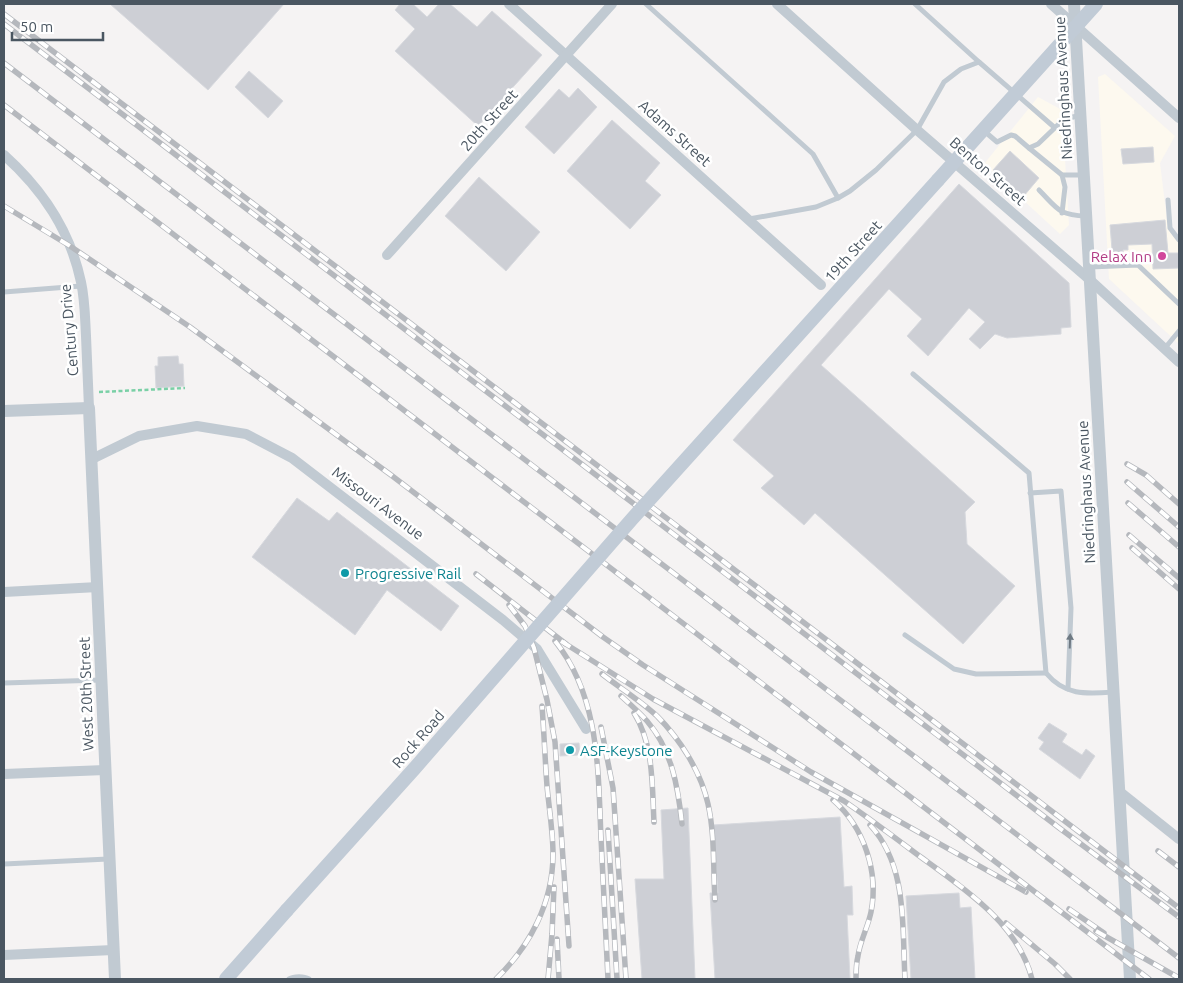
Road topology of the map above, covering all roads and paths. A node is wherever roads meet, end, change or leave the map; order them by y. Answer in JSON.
{"nodes":[{"id":1,"x":509,"y":4,"type":"edge"},
{"id":2,"x":612,"y":4,"type":"edge"},
{"id":3,"x":646,"y":4,"type":"edge"},
{"id":4,"x":777,"y":4,"type":"edge"},
{"id":5,"x":915,"y":4,"type":"edge"},
{"id":6,"x":1051,"y":4,"type":"edge"},
{"id":7,"x":1074,"y":4,"type":"edge"},
{"id":8,"x":1096,"y":4,"type":"edge"},
{"id":9,"x":1075,"y":26,"type":"junction"},
{"id":10,"x":567,"y":56,"type":"junction"},
{"id":11,"x":979,"y":62,"type":"junction"},
{"id":12,"x":1015,"y":94,"type":"junction"},
{"id":13,"x":1081,"y":114,"type":"junction"},
{"id":14,"x":1179,"y":118,"type":"edge"},
{"id":15,"x":1054,"y":127,"type":"junction"},
{"id":16,"x":917,"y":130,"type":"junction"},
{"id":17,"x":983,"y":130,"type":"junction"},
{"id":18,"x":1029,"y":148,"type":"junction"},
{"id":19,"x":4,"y":155,"type":"edge"},
{"id":20,"x":955,"y":162,"type":"junction"},
{"id":21,"x":1062,"y":175,"type":"junction"},
{"id":22,"x":1084,"y":175,"type":"junction"},
{"id":23,"x":1038,"y":190,"type":"dead end"},
{"id":24,"x":838,"y":198,"type":"junction"},
{"id":25,"x":1168,"y":200,"type":"dead end"},
{"id":26,"x":1062,"y":213,"type":"junction"},
{"id":27,"x":1086,"y":216,"type":"junction"},
{"id":28,"x":748,"y":219,"type":"junction"},
{"id":29,"x":1179,"y":240,"type":"edge"},
{"id":30,"x":387,"y":255,"type":"dead end"},
{"id":31,"x":1090,"y":267,"type":"junction"},
{"id":32,"x":1090,"y":280,"type":"junction"},
{"id":33,"x":821,"y":285,"type":"dead end"},
{"id":34,"x":82,"y":286,"type":"junction"},
{"id":35,"x":4,"y":292,"type":"edge"},
{"id":36,"x":1179,"y":304,"type":"edge"},
{"id":37,"x":1179,"y":331,"type":"edge"},
{"id":38,"x":1165,"y":348,"type":"junction"},
{"id":39,"x":1179,"y":362,"type":"edge"},
{"id":40,"x":913,"y":374,"type":"dead end"},
{"id":41,"x":185,"y":388,"type":"dead end"},
{"id":42,"x":89,"y":392,"type":"junction"},
{"id":43,"x":89,"y":408,"type":"junction"},
{"id":44,"x":4,"y":411,"type":"edge"},
{"id":45,"x":92,"y":459,"type":"junction"},
{"id":46,"x":1030,"y":494,"type":"junction"},
{"id":47,"x":632,"y":519,"type":"joint"},
{"id":48,"x":98,"y":588,"type":"junction"},
{"id":49,"x":4,"y":592,"type":"edge"},
{"id":50,"x":905,"y":635,"type":"dead end"},
{"id":51,"x":1046,"y":672,"type":"junction"},
{"id":52,"x":102,"y":680,"type":"junction"},
{"id":53,"x":4,"y":683,"type":"edge"},
{"id":54,"x":1068,"y":689,"type":"junction"},
{"id":55,"x":1114,"y":692,"type":"junction"},
{"id":56,"x":586,"y":729,"type":"dead end"},
{"id":57,"x":105,"y":770,"type":"junction"},
{"id":58,"x":4,"y":774,"type":"edge"},
{"id":59,"x":1120,"y":792,"type":"junction"},
{"id":60,"x":1179,"y":839,"type":"edge"},
{"id":61,"x":109,"y":859,"type":"junction"},
{"id":62,"x":4,"y":864,"type":"edge"},
{"id":63,"x":113,"y":950,"type":"junction"},
{"id":64,"x":4,"y":955,"type":"edge"},
{"id":65,"x":232,"y":977,"type":"edge"},
{"id":66,"x":115,"y":979,"type":"edge"},
{"id":67,"x":289,"y":979,"type":"edge"},
{"id":68,"x":310,"y":979,"type":"edge"},
{"id":69,"x":1130,"y":979,"type":"edge"}],
"edges":[{"from":1,"to":10,"type":"street","name":"Adams Street"},
{"from":2,"to":10,"type":"street","name":"20th Street"},
{"from":3,"to":24,"type":"lane"},
{"from":4,"to":16,"type":"street","name":"Benton Street"},
{"from":5,"to":11,"type":"lane"},
{"from":6,"to":9,"type":"street"},
{"from":7,"to":9,"type":"street","name":"Niedringhaus Avenue"},
{"from":8,"to":9,"type":"main road","name":"19th Street"},
{"from":9,"to":12,"type":"main road","name":"19th Street"},
{"from":9,"to":13,"type":"street","name":"Niedringhaus Avenue"},
{"from":9,"to":14,"type":"street"},
{"from":10,"to":28,"type":"street","name":"Adams Street"},
{"from":10,"to":30,"type":"street","name":"20th Street"},
{"from":11,"to":12,"type":"lane"},
{"from":11,"to":16,"type":"lane"},
{"from":12,"to":15,"type":"lane"},
{"from":12,"to":17,"type":"main road","name":"19th Street"},
{"from":13,"to":15,"type":"lane"},
{"from":13,"to":22,"type":"street","name":"Niedringhaus Avenue"},
{"from":15,"to":18,"type":"lane"},
{"from":16,"to":20,"type":"street","name":"Benton Street"},
{"from":16,"to":24,"type":"lane"},
{"from":17,"to":18,"type":"lane"},
{"from":17,"to":20,"type":"main road","name":"19th Street"},
{"from":18,"to":21,"type":"lane"},
{"from":19,"to":34,"type":"street","name":"Century Drive"},
{"from":20,"to":32,"type":"street","name":"Benton Street"},
{"from":20,"to":47,"type":"main road","name":"19th Street","bridge":true},
{"from":21,"to":22,"type":"lane"},
{"from":21,"to":26,"type":"lane"},
{"from":22,"to":27,"type":"street","name":"Niedringhaus Avenue"},
{"from":23,"to":26,"type":"lane"},
{"from":24,"to":28,"type":"lane"},
{"from":25,"to":29,"type":"lane"},
{"from":26,"to":27,"type":"lane"},
{"from":27,"to":31,"type":"street","name":"Niedringhaus Avenue"},
{"from":28,"to":33,"type":"street","name":"Adams Street"},
{"from":31,"to":32,"type":"street","name":"Niedringhaus Avenue"},
{"from":31,"to":36,"type":"lane"},
{"from":32,"to":38,"type":"street","name":"Benton Street"},
{"from":32,"to":55,"type":"street","name":"Niedringhaus Avenue"},
{"from":34,"to":35,"type":"lane"},
{"from":34,"to":42,"type":"street","name":"Century Drive"},
{"from":37,"to":38,"type":"lane"},
{"from":38,"to":39,"type":"street","name":"Benton Street"},
{"from":40,"to":46,"type":"lane"},
{"from":41,"to":42,"type":"path"},
{"from":42,"to":43,"type":"street","name":"Century Drive"},
{"from":43,"to":44,"type":"street"},
{"from":43,"to":45,"type":"street","name":"West 20th Street"},
{"from":45,"to":48,"type":"street","name":"West 20th Street"},
{"from":45,"to":56,"type":"street","name":"Missouri Avenue"},
{"from":46,"to":51,"type":"lane"},
{"from":54,"to":46,"type":"lane","one_way":true},
{"from":47,"to":65,"type":"main road","name":"Rock Road","bridge":true},
{"from":48,"to":49,"type":"street"},
{"from":48,"to":52,"type":"street","name":"West 20th Street"},
{"from":50,"to":51,"type":"lane"},
{"from":51,"to":54,"type":"lane"},
{"from":52,"to":53,"type":"lane"},
{"from":52,"to":57,"type":"street","name":"West 20th Street"},
{"from":54,"to":55,"type":"lane"},
{"from":55,"to":59,"type":"street","name":"Niedringhaus Avenue"},
{"from":57,"to":58,"type":"street"},
{"from":57,"to":61,"type":"street","name":"West 20th Street"},
{"from":59,"to":60,"type":"street"},
{"from":59,"to":69,"type":"street","name":"Niedringhaus Avenue"},
{"from":61,"to":62,"type":"lane"},
{"from":61,"to":63,"type":"street","name":"West 20th Street"},
{"from":63,"to":64,"type":"street"},
{"from":63,"to":66,"type":"street","name":"West 20th Street"},
{"from":67,"to":68,"type":"lane"}]}
